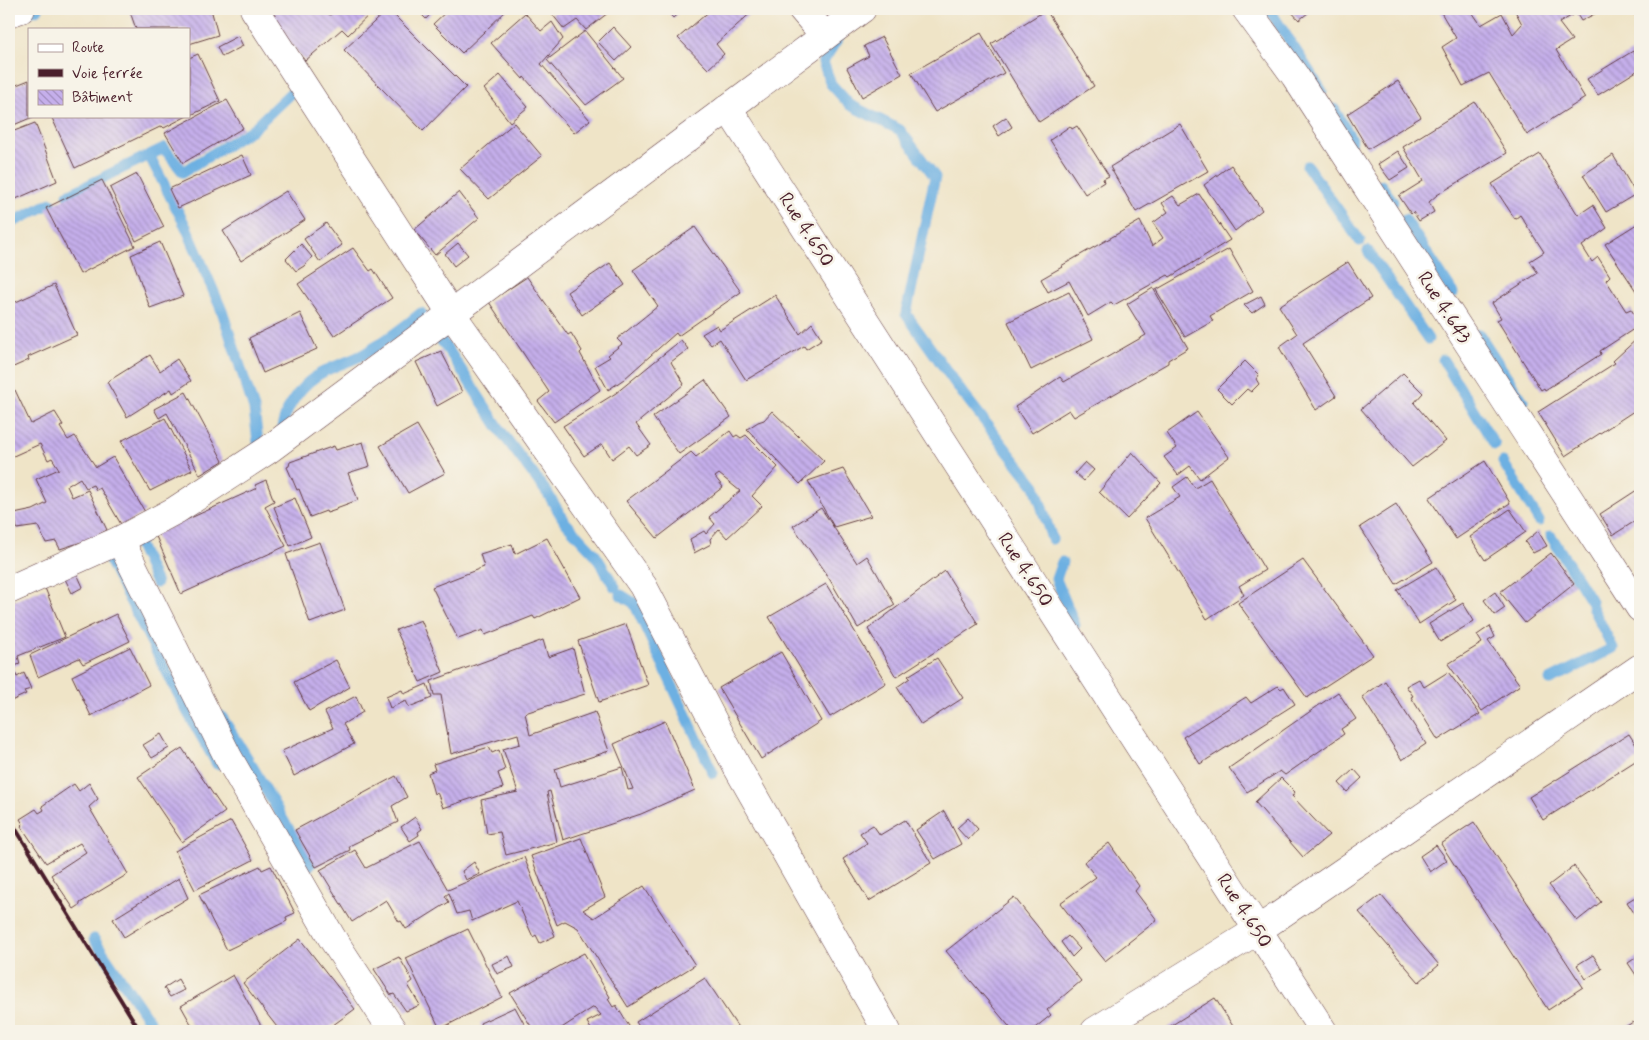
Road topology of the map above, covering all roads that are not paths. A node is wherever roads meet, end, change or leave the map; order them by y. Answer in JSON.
{"nodes":[{"id":1,"x":21,"y":9,"type":"edge"},
{"id":2,"x":254,"y":9,"type":"edge"},
{"id":3,"x":802,"y":9,"type":"edge"},
{"id":4,"x":862,"y":9,"type":"edge"},
{"id":5,"x":1246,"y":9,"type":"edge"},
{"id":6,"x":9,"y":13,"type":"edge"},
{"id":7,"x":825,"y":36,"type":"junction"},
{"id":8,"x":728,"y":108,"type":"junction"},
{"id":9,"x":452,"y":313,"type":"junction"},
{"id":10,"x":120,"y":540,"type":"junction"},
{"id":11,"x":9,"y":590,"type":"edge"},
{"id":12,"x":1640,"y":608,"type":"edge"},
{"id":13,"x":1640,"y":668,"type":"edge"},
{"id":14,"x":1258,"y":930,"type":"junction"},
{"id":15,"x":393,"y":1031,"type":"edge"},
{"id":16,"x":887,"y":1031,"type":"edge"},
{"id":17,"x":1095,"y":1031,"type":"edge"},
{"id":18,"x":1323,"y":1031,"type":"edge"}],
"edges":[{"from":1,"to":6,"type":"street"},
{"from":2,"to":9,"type":"street"},
{"from":3,"to":7,"type":"street"},
{"from":4,"to":7,"type":"street"},
{"from":5,"to":12,"type":"street","name":"Rue 4.643"},
{"from":7,"to":8,"type":"street"},
{"from":8,"to":9,"type":"street"},
{"from":8,"to":14,"type":"street","name":"Rue 4.650"},
{"from":9,"to":10,"type":"street"},
{"from":9,"to":16,"type":"street"},
{"from":10,"to":11,"type":"street"},
{"from":10,"to":15,"type":"street"},
{"from":13,"to":14,"type":"street"},
{"from":14,"to":17,"type":"street"},
{"from":14,"to":18,"type":"street","name":"Rue 4.650"}]}
